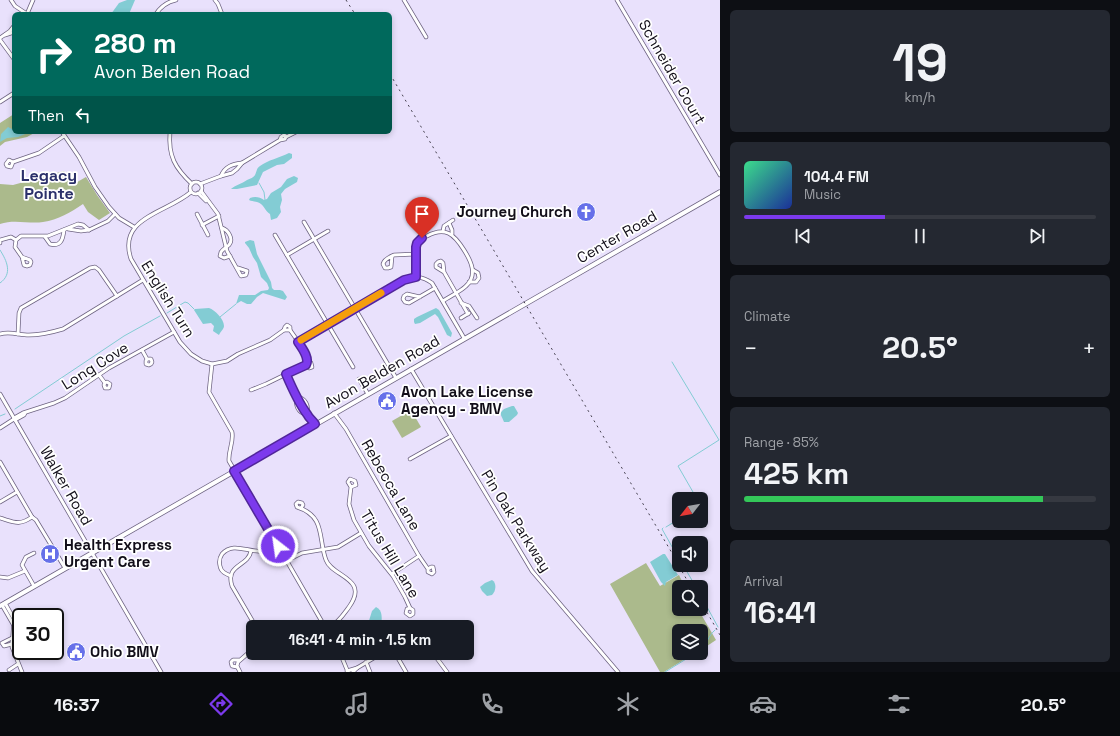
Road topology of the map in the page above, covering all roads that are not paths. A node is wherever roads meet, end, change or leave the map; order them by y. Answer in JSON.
{"nodes":[{"id":1,"x":11,"y":0,"type":"edge"},
{"id":2,"x":33,"y":0,"type":"edge"},
{"id":3,"x":176,"y":0,"type":"edge"},
{"id":4,"x":214,"y":0,"type":"edge"},
{"id":5,"x":404,"y":0,"type":"edge"},
{"id":6,"x":617,"y":0,"type":"edge"},
{"id":7,"x":24,"y":12,"type":"edge"},
{"id":8,"x":28,"y":12,"type":"edge"},
{"id":9,"x":158,"y":12,"type":"edge"},
{"id":10,"x":221,"y":12,"type":"edge"},
{"id":11,"x":12,"y":32,"type":"edge"},
{"id":12,"x":426,"y":37,"type":"dead end"},
{"id":13,"x":0,"y":39,"type":"edge"},
{"id":14,"x":12,"y":56,"type":"edge"},
{"id":15,"x":12,"y":94,"type":"edge"},
{"id":16,"x":0,"y":102,"type":"edge"},
{"id":17,"x":170,"y":134,"type":"edge"},
{"id":18,"x":291,"y":134,"type":"edge"},
{"id":19,"x":64,"y":136,"type":"joint"},
{"id":20,"x":13,"y":162,"type":"dead end"},
{"id":21,"x":242,"y":163,"type":"junction"},
{"id":22,"x":720,"y":175,"type":"edge"},
{"id":23,"x":221,"y":176,"type":"junction"},
{"id":24,"x":192,"y":184,"type":"junction"},
{"id":25,"x":201,"y":186,"type":"junction"},
{"id":26,"x":191,"y":192,"type":"junction"},
{"id":27,"x":200,"y":192,"type":"junction"},
{"id":28,"x":720,"y":192,"type":"edge"},
{"id":29,"x":115,"y":214,"type":"junction"},
{"id":30,"x":197,"y":214,"type":"dead end"},
{"id":31,"x":218,"y":216,"type":"junction"},
{"id":32,"x":453,"y":220,"type":"dead end"},
{"id":33,"x":304,"y":222,"type":"dead end"},
{"id":34,"x":449,"y":223,"type":"junction"},
{"id":35,"x":202,"y":224,"type":"junction"},
{"id":36,"x":134,"y":227,"type":"junction"},
{"id":37,"x":68,"y":228,"type":"junction"},
{"id":38,"x":222,"y":228,"type":"junction"},
{"id":39,"x":64,"y":230,"type":"junction"},
{"id":40,"x":89,"y":230,"type":"junction"},
{"id":41,"x":328,"y":231,"type":"dead end"},
{"id":42,"x":443,"y":231,"type":"junction"},
{"id":43,"x":452,"y":234,"type":"junction"},
{"id":44,"x":208,"y":235,"type":"dead end"},
{"id":45,"x":275,"y":235,"type":"dead end"},
{"id":46,"x":45,"y":237,"type":"junction"},
{"id":47,"x":314,"y":239,"type":"junction"},
{"id":48,"x":16,"y":240,"type":"junction"},
{"id":49,"x":0,"y":241,"type":"edge"},
{"id":50,"x":226,"y":247,"type":"junction"},
{"id":51,"x":416,"y":254,"type":"junction"},
{"id":52,"x":230,"y":256,"type":"junction"},
{"id":53,"x":287,"y":256,"type":"junction"},
{"id":54,"x":392,"y":256,"type":"dead end"},
{"id":55,"x":22,"y":257,"type":"dead end"},
{"id":56,"x":238,"y":268,"type":"dead end"},
{"id":57,"x":473,"y":270,"type":"junction"},
{"id":58,"x":444,"y":272,"type":"dead end"},
{"id":59,"x":416,"y":277,"type":"junction"},
{"id":60,"x":143,"y":280,"type":"junction"},
{"id":61,"x":469,"y":282,"type":"junction"},
{"id":62,"x":435,"y":288,"type":"junction"},
{"id":63,"x":456,"y":293,"type":"junction"},
{"id":64,"x":117,"y":296,"type":"junction"},
{"id":65,"x":420,"y":297,"type":"junction"},
{"id":66,"x":443,"y":301,"type":"junction"},
{"id":67,"x":461,"y":303,"type":"junction"},
{"id":68,"x":526,"y":304,"type":"joint"},
{"id":69,"x":355,"y":308,"type":"junction"},
{"id":70,"x":473,"y":312,"type":"junction"},
{"id":71,"x":468,"y":314,"type":"junction"},
{"id":72,"x":461,"y":318,"type":"dead end"},
{"id":73,"x":476,"y":318,"type":"dead end"},
{"id":74,"x":328,"y":325,"type":"junction"},
{"id":75,"x":174,"y":332,"type":"junction"},
{"id":76,"x":0,"y":334,"type":"edge"},
{"id":77,"x":18,"y":334,"type":"junction"},
{"id":78,"x":464,"y":338,"type":"junction"},
{"id":79,"x":298,"y":342,"type":"junction"},
{"id":80,"x":142,"y":350,"type":"junction"},
{"id":81,"x":147,"y":359,"type":"dead end"},
{"id":82,"x":212,"y":364,"type":"junction"},
{"id":83,"x":353,"y":367,"type":"dead end"},
{"id":84,"x":411,"y":369,"type":"junction"},
{"id":85,"x":286,"y":374,"type":"junction"},
{"id":86,"x":100,"y":375,"type":"junction"},
{"id":87,"x":396,"y":378,"type":"junction"},
{"id":88,"x":359,"y":379,"type":"dead end"},
{"id":89,"x":105,"y":383,"type":"dead end"},
{"id":90,"x":251,"y":390,"type":"dead end"},
{"id":91,"x":0,"y":394,"type":"edge"},
{"id":92,"x":368,"y":394,"type":"junction"},
{"id":93,"x":334,"y":413,"type":"junction"},
{"id":94,"x":14,"y":419,"type":"junction"},
{"id":95,"x":313,"y":425,"type":"junction"},
{"id":96,"x":0,"y":428,"type":"edge"},
{"id":97,"x":451,"y":436,"type":"junction"},
{"id":98,"x":410,"y":459,"type":"dead end"},
{"id":99,"x":0,"y":462,"type":"edge"},
{"id":100,"x":234,"y":471,"type":"junction"},
{"id":101,"x":351,"y":487,"type":"dead end"},
{"id":102,"x":17,"y":492,"type":"junction"},
{"id":103,"x":0,"y":502,"type":"edge"},
{"id":104,"x":301,"y":508,"type":"dead end"},
{"id":105,"x":32,"y":517,"type":"junction"},
{"id":106,"x":0,"y":518,"type":"edge"},
{"id":107,"x":361,"y":533,"type":"junction"},
{"id":108,"x":276,"y":544,"type":"junction"},
{"id":109,"x":324,"y":549,"type":"junction"},
{"id":110,"x":251,"y":551,"type":"junction"},
{"id":111,"x":92,"y":552,"type":"junction"},
{"id":112,"x":34,"y":553,"type":"dead end"},
{"id":113,"x":419,"y":556,"type":"junction"},
{"id":114,"x":286,"y":560,"type":"junction"},
{"id":115,"x":65,"y":568,"type":"junction"},
{"id":116,"x":428,"y":569,"type":"dead end"},
{"id":117,"x":25,"y":571,"type":"junction"},
{"id":118,"x":392,"y":574,"type":"junction"},
{"id":119,"x":0,"y":576,"type":"edge"},
{"id":120,"x":231,"y":576,"type":"junction"},
{"id":121,"x":34,"y":586,"type":"junction"},
{"id":122,"x":2,"y":605,"type":"edge"},
{"id":123,"x":410,"y":608,"type":"dead end"},
{"id":124,"x":252,"y":620,"type":"edge"},
{"id":125,"x":321,"y":620,"type":"edge"},
{"id":126,"x":339,"y":620,"type":"edge"},
{"id":127,"x":12,"y":622,"type":"edge"},
{"id":128,"x":12,"y":638,"type":"edge"},
{"id":129,"x":2,"y":642,"type":"edge"},
{"id":130,"x":12,"y":643,"type":"edge"},
{"id":131,"x":0,"y":649,"type":"edge"},
{"id":132,"x":246,"y":654,"type":"edge"},
{"id":133,"x":17,"y":660,"type":"edge"},
{"id":134,"x":239,"y":660,"type":"junction"},
{"id":135,"x":343,"y":660,"type":"edge"},
{"id":136,"x":370,"y":660,"type":"edge"},
{"id":137,"x":399,"y":660,"type":"edge"},
{"id":138,"x":438,"y":660,"type":"edge"},
{"id":139,"x":366,"y":662,"type":"junction"},
{"id":140,"x":18,"y":664,"type":"junction"},
{"id":141,"x":237,"y":667,"type":"junction"},
{"id":142,"x":357,"y":668,"type":"junction"},
{"id":143,"x":9,"y":670,"type":"dead end"},
{"id":144,"x":348,"y":671,"type":"edge"},
{"id":145,"x":22,"y":672,"type":"edge"},
{"id":146,"x":161,"y":672,"type":"edge"},
{"id":147,"x":240,"y":672,"type":"edge"},
{"id":148,"x":353,"y":672,"type":"edge"},
{"id":149,"x":370,"y":672,"type":"edge"},
{"id":150,"x":406,"y":672,"type":"edge"},
{"id":151,"x":447,"y":672,"type":"edge"},
{"id":152,"x":618,"y":672,"type":"edge"}],
"edges":[{"from":1,"to":7,"type":"street"},
{"from":2,"to":8,"type":"street"},
{"from":3,"to":9,"type":"street"},
{"from":4,"to":10,"type":"street"},
{"from":5,"to":12,"type":"street"},
{"from":6,"to":22,"type":"street","name":"Schneider Court"},
{"from":11,"to":13,"type":"street"},
{"from":13,"to":14,"type":"street"},
{"from":15,"to":16,"type":"street"},
{"from":17,"to":24,"type":"street"},
{"from":18,"to":21,"type":"street"},
{"from":19,"to":20,"type":"street"},
{"from":19,"to":29,"type":"street"},
{"from":21,"to":23,"type":"street"},
{"from":21,"to":23,"type":"street"},
{"from":23,"to":25,"type":"street"},
{"from":24,"to":25,"type":"street"},
{"from":24,"to":26,"type":"street"},
{"from":25,"to":27,"type":"street"},
{"from":26,"to":27,"type":"street"},
{"from":26,"to":36,"type":"street"},
{"from":27,"to":31,"type":"street"},
{"from":28,"to":68,"type":"main road","name":"Center Road"},
{"from":29,"to":36,"type":"street"},
{"from":29,"to":40,"type":"street"},
{"from":30,"to":35,"type":"street"},
{"from":31,"to":35,"type":"street"},
{"from":31,"to":38,"type":"street"},
{"from":32,"to":34,"type":"street"},
{"from":33,"to":47,"type":"street"},
{"from":34,"to":42,"type":"street"},
{"from":34,"to":43,"type":"street"},
{"from":35,"to":44,"type":"street"},
{"from":36,"to":60,"type":"street","name":"English Turn"},
{"from":37,"to":39,"type":"street"},
{"from":37,"to":40,"type":"street"},
{"from":37,"to":40,"type":"street"},
{"from":38,"to":50,"type":"street"},
{"from":38,"to":50,"type":"street"},
{"from":39,"to":46,"type":"street"},
{"from":39,"to":46,"type":"street"},
{"from":41,"to":47,"type":"street"},
{"from":42,"to":43,"type":"street"},
{"from":42,"to":51,"type":"street"},
{"from":43,"to":57,"type":"street"},
{"from":45,"to":53,"type":"street"},
{"from":46,"to":48,"type":"street"},
{"from":47,"to":53,"type":"street"},
{"from":47,"to":69,"type":"street"},
{"from":48,"to":49,"type":"street"},
{"from":48,"to":55,"type":"street"},
{"from":50,"to":52,"type":"street"},
{"from":50,"to":52,"type":"street"},
{"from":51,"to":54,"type":"street"},
{"from":51,"to":59,"type":"street"},
{"from":52,"to":56,"type":"street"},
{"from":53,"to":74,"type":"street"},
{"from":57,"to":61,"type":"street"},
{"from":57,"to":61,"type":"street"},
{"from":58,"to":63,"type":"street"},
{"from":59,"to":62,"type":"street"},
{"from":59,"to":69,"type":"street"},
{"from":60,"to":64,"type":"street"},
{"from":60,"to":75,"type":"street","name":"English Turn"},
{"from":61,"to":63,"type":"street"},
{"from":62,"to":65,"type":"street"},
{"from":62,"to":66,"type":"street"},
{"from":63,"to":66,"type":"street"},
{"from":63,"to":67,"type":"street"},
{"from":64,"to":77,"type":"street"},
{"from":64,"to":77,"type":"street"},
{"from":65,"to":65,"type":"street"},
{"from":66,"to":78,"type":"street"},
{"from":67,"to":70,"type":"street"},
{"from":67,"to":71,"type":"street"},
{"from":68,"to":78,"type":"main road","name":"Avon Belden Road"},
{"from":69,"to":74,"type":"street"},
{"from":69,"to":87,"type":"street"},
{"from":70,"to":71,"type":"street"},
{"from":70,"to":73,"type":"street"},
{"from":71,"to":72,"type":"street"},
{"from":74,"to":79,"type":"street"},
{"from":74,"to":83,"type":"street"},
{"from":75,"to":80,"type":"street","name":"Long Cove"},
{"from":75,"to":82,"type":"street","name":"English Turn"},
{"from":76,"to":77,"type":"street"},
{"from":78,"to":84,"type":"main road","name":"Avon Belden Road"},
{"from":79,"to":82,"type":"street"},
{"from":79,"to":85,"type":"street"},
{"from":80,"to":81,"type":"street"},
{"from":80,"to":86,"type":"street","name":"Long Cove"},
{"from":82,"to":100,"type":"street"},
{"from":84,"to":87,"type":"main road","name":"Avon Belden Road"},
{"from":84,"to":97,"type":"street","name":"Pin Oak Parkway"},
{"from":85,"to":90,"type":"street"},
{"from":85,"to":95,"type":"street"},
{"from":86,"to":89,"type":"street"},
{"from":86,"to":94,"type":"street","name":"Long Cove"},
{"from":87,"to":92,"type":"main road","name":"Avon Belden Road"},
{"from":88,"to":92,"type":"street"},
{"from":91,"to":94,"type":"street","name":"Walker Road"},
{"from":92,"to":93,"type":"main road","name":"Avon Belden Road"},
{"from":93,"to":95,"type":"main road","name":"Avon Belden Road"},
{"from":93,"to":113,"type":"street","name":"Rebecca Lane"},
{"from":94,"to":96,"type":"street","name":"Long Cove"},
{"from":94,"to":111,"type":"street","name":"Walker Road"},
{"from":95,"to":100,"type":"main road","name":"Avon Belden Road"},
{"from":97,"to":98,"type":"street"},
{"from":97,"to":152,"type":"street","name":"Pin Oak Parkway"},
{"from":99,"to":102,"type":"street"},
{"from":100,"to":108,"type":"street"},
{"from":100,"to":111,"type":"main road","name":"Avon Belden Road"},
{"from":101,"to":107,"type":"street","name":"Titus Hill Lane"},
{"from":102,"to":103,"type":"street"},
{"from":102,"to":105,"type":"street"},
{"from":104,"to":109,"type":"street"},
{"from":105,"to":106,"type":"street"},
{"from":105,"to":115,"type":"street"},
{"from":107,"to":109,"type":"street"},
{"from":107,"to":118,"type":"street","name":"Titus Hill Lane"},
{"from":108,"to":110,"type":"street"},
{"from":108,"to":114,"type":"street"},
{"from":109,"to":114,"type":"street"},
{"from":109,"to":126,"type":"street"},
{"from":110,"to":120,"type":"street"},
{"from":110,"to":120,"type":"street"},
{"from":111,"to":115,"type":"main road","name":"Avon Belden Road"},
{"from":111,"to":146,"type":"street","name":"Walker Road"},
{"from":112,"to":117,"type":"street"},
{"from":113,"to":116,"type":"street","name":"Rebecca Lane"},
{"from":113,"to":118,"type":"street"},
{"from":114,"to":125,"type":"street"},
{"from":115,"to":121,"type":"main road","name":"Avon Belden Road"},
{"from":117,"to":119,"type":"street"},
{"from":117,"to":121,"type":"street"},
{"from":118,"to":123,"type":"street","name":"Titus Hill Lane"},
{"from":120,"to":124,"type":"street"},
{"from":121,"to":122,"type":"main road","name":"Avon Belden Road"},
{"from":122,"to":127,"type":"street"},
{"from":128,"to":129,"type":"street"},
{"from":129,"to":130,"type":"street"},
{"from":129,"to":131,"type":"street"},
{"from":132,"to":134,"type":"street"},
{"from":133,"to":140,"type":"street"},
{"from":134,"to":141,"type":"street"},
{"from":134,"to":141,"type":"street"},
{"from":135,"to":144,"type":"street"},
{"from":136,"to":139,"type":"street"},
{"from":137,"to":150,"type":"street"},
{"from":138,"to":151,"type":"street"},
{"from":139,"to":142,"type":"street"},
{"from":139,"to":149,"type":"street"},
{"from":140,"to":143,"type":"street"},
{"from":140,"to":145,"type":"street"},
{"from":141,"to":147,"type":"street"},
{"from":142,"to":144,"type":"street"},
{"from":142,"to":148,"type":"street"}]}
